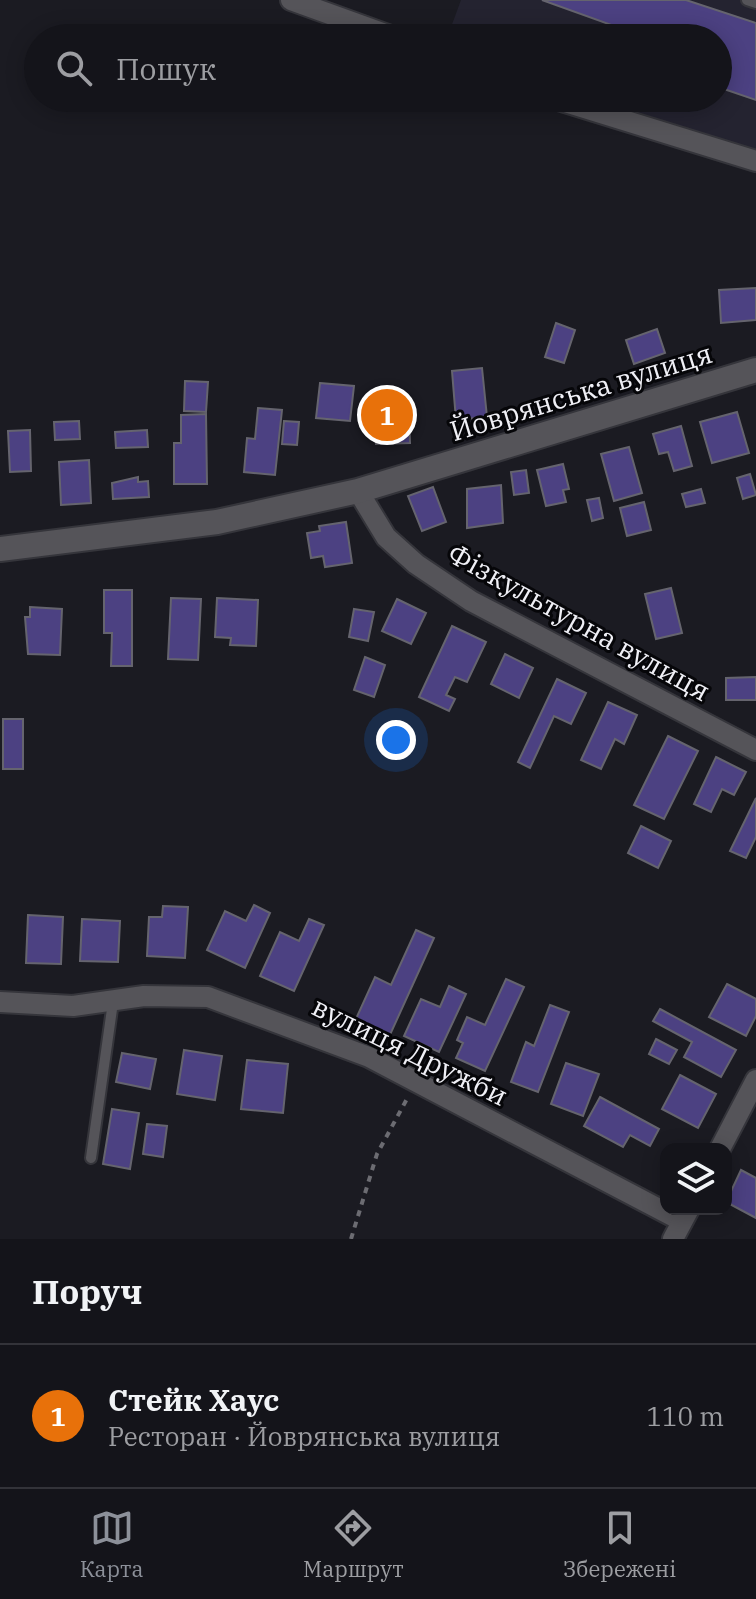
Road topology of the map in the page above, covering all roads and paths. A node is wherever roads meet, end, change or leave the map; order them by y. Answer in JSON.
{"nodes":[{"id":1,"x":291,"y":0,"type":"edge"},
{"id":2,"x":747,"y":0,"type":"edge"},
{"id":3,"x":756,"y":3,"type":"edge"},
{"id":4,"x":357,"y":24,"type":"edge"},
{"id":5,"x":597,"y":112,"type":"edge"},
{"id":6,"x":756,"y":161,"type":"edge"},
{"id":7,"x":756,"y":370,"type":"edge"},
{"id":8,"x":358,"y":491,"type":"junction"},
{"id":9,"x":0,"y":549,"type":"edge"},
{"id":10,"x":756,"y":750,"type":"edge"},
{"id":11,"x":0,"y":1002,"type":"edge"},
{"id":12,"x":113,"y":1002,"type":"junction"},
{"id":13,"x":756,"y":1080,"type":"edge"},
{"id":14,"x":416,"y":1082,"type":"junction"},
{"id":15,"x":723,"y":1143,"type":"edge"},
{"id":16,"x":91,"y":1158,"type":"dead end"},
{"id":17,"x":681,"y":1223,"type":"edge"},
{"id":18,"x":351,"y":1239,"type":"edge"}],
"edges":[{"from":1,"to":4,"type":"street"},
{"from":2,"to":3,"type":"lane"},
{"from":5,"to":6,"type":"street"},
{"from":7,"to":8,"type":"street","name":"Йоврянська вулиця"},
{"from":8,"to":9,"type":"street","name":"Йоврянська вулиця"},
{"from":8,"to":10,"type":"street","name":"Фізкультурна вулиця"},
{"from":11,"to":12,"type":"street","name":"вулиця Дружби"},
{"from":12,"to":14,"type":"street","name":"вулиця Дружби"},
{"from":12,"to":16,"type":"lane"},
{"from":13,"to":15,"type":"street"},
{"from":14,"to":17,"type":"street","name":"вулиця Дружби"},
{"from":14,"to":18,"type":"path"}]}
